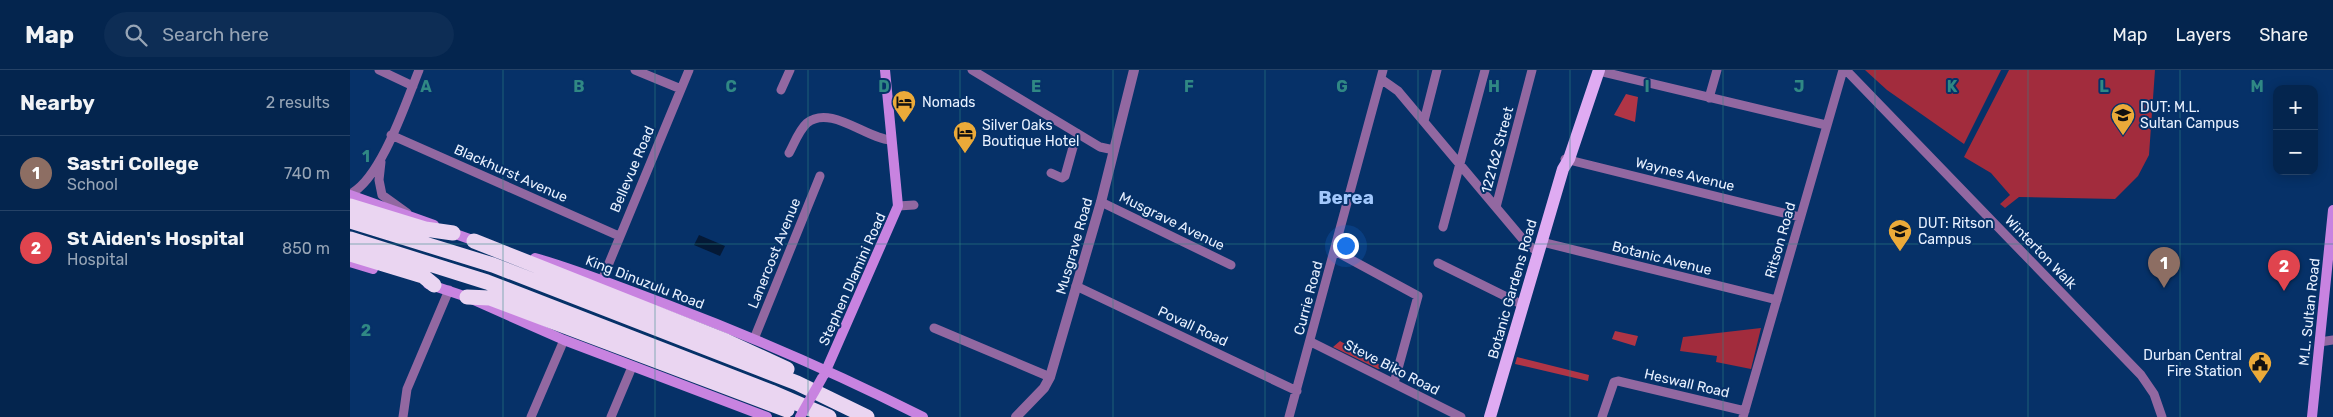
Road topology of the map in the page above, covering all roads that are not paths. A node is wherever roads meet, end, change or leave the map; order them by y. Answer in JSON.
{"nodes":[{"id":1,"x":379,"y":70,"type":"edge"},
{"id":2,"x":419,"y":70,"type":"edge"},
{"id":3,"x":635,"y":70,"type":"edge"},
{"id":4,"x":689,"y":70,"type":"edge"},
{"id":5,"x":790,"y":70,"type":"edge"},
{"id":6,"x":885,"y":70,"type":"edge"},
{"id":7,"x":972,"y":70,"type":"edge"},
{"id":8,"x":1134,"y":70,"type":"edge"},
{"id":9,"x":1437,"y":70,"type":"edge"},
{"id":10,"x":1485,"y":70,"type":"edge"},
{"id":11,"x":1532,"y":70,"type":"edge"},
{"id":12,"x":1596,"y":70,"type":"edge"},
{"id":13,"x":1717,"y":70,"type":"edge"},
{"id":14,"x":1845,"y":70,"type":"edge"},
{"id":15,"x":1382,"y":75,"type":"edge"},
{"id":16,"x":413,"y":86,"type":"junction"},
{"id":17,"x":681,"y":88,"type":"junction"},
{"id":18,"x":781,"y":90,"type":"dead end"},
{"id":19,"x":1709,"y":98,"type":"junction"},
{"id":20,"x":1424,"y":121,"type":"junction"},
{"id":21,"x":1826,"y":125,"type":"junction"},
{"id":22,"x":1077,"y":133,"type":"junction"},
{"id":23,"x":391,"y":135,"type":"junction"},
{"id":24,"x":891,"y":140,"type":"junction"},
{"id":25,"x":1114,"y":150,"type":"junction"},
{"id":26,"x":789,"y":154,"type":"dead end"},
{"id":27,"x":381,"y":160,"type":"junction"},
{"id":28,"x":1565,"y":162,"type":"junction"},
{"id":29,"x":1459,"y":165,"type":"junction"},
{"id":30,"x":1051,"y":173,"type":"dead end"},
{"id":31,"x":820,"y":176,"type":"dead end"},
{"id":32,"x":350,"y":195,"type":"edge"},
{"id":33,"x":1101,"y":202,"type":"junction"},
{"id":34,"x":914,"y":205,"type":"dead end"},
{"id":35,"x":350,"y":206,"type":"edge"},
{"id":36,"x":898,"y":206,"type":"junction"},
{"id":37,"x":1496,"y":207,"type":"junction"},
{"id":38,"x":2333,"y":210,"type":"edge"},
{"id":39,"x":411,"y":216,"type":"junction"},
{"id":40,"x":1800,"y":217,"type":"junction"},
{"id":41,"x":350,"y":220,"type":"edge"},
{"id":42,"x":1442,"y":227,"type":"dead end"},
{"id":43,"x":452,"y":233,"type":"junction"},
{"id":44,"x":619,"y":236,"type":"junction"},
{"id":45,"x":350,"y":239,"type":"edge"},
{"id":46,"x":474,"y":241,"type":"junction"},
{"id":47,"x":2331,"y":246,"type":"edge"},
{"id":48,"x":1540,"y":248,"type":"junction"},
{"id":49,"x":1335,"y":251,"type":"junction"},
{"id":50,"x":350,"y":254,"type":"edge"},
{"id":51,"x":350,"y":262,"type":"edge"},
{"id":52,"x":1438,"y":263,"type":"dead end"},
{"id":53,"x":1231,"y":265,"type":"dead end"},
{"id":54,"x":602,"y":280,"type":"junction"},
{"id":55,"x":434,"y":285,"type":"junction"},
{"id":56,"x":1076,"y":286,"type":"junction"},
{"id":57,"x":449,"y":290,"type":"junction"},
{"id":58,"x":468,"y":297,"type":"junction"},
{"id":59,"x":1776,"y":300,"type":"junction"},
{"id":60,"x":1523,"y":305,"type":"junction"},
{"id":61,"x":934,"y":328,"type":"dead end"},
{"id":62,"x":754,"y":339,"type":"junction"},
{"id":63,"x":564,"y":340,"type":"junction"},
{"id":64,"x":2333,"y":340,"type":"edge"},
{"id":65,"x":1311,"y":342,"type":"junction"},
{"id":66,"x":2320,"y":342,"type":"junction"},
{"id":67,"x":632,"y":367,"type":"junction"},
{"id":68,"x":824,"y":374,"type":"junction"},
{"id":69,"x":1050,"y":377,"type":"junction"},
{"id":70,"x":1394,"y":383,"type":"junction"},
{"id":71,"x":1297,"y":391,"type":"junction"},
{"id":72,"x":1744,"y":414,"type":"edge"},
{"id":73,"x":403,"y":417,"type":"edge"},
{"id":74,"x":531,"y":417,"type":"edge"},
{"id":75,"x":611,"y":417,"type":"edge"},
{"id":76,"x":768,"y":417,"type":"edge"},
{"id":77,"x":800,"y":417,"type":"edge"},
{"id":78,"x":805,"y":417,"type":"edge"},
{"id":79,"x":829,"y":417,"type":"edge"},
{"id":80,"x":867,"y":417,"type":"edge"},
{"id":81,"x":876,"y":417,"type":"edge"},
{"id":82,"x":922,"y":417,"type":"edge"},
{"id":83,"x":1016,"y":417,"type":"edge"},
{"id":84,"x":1289,"y":417,"type":"edge"},
{"id":85,"x":1461,"y":417,"type":"edge"},
{"id":86,"x":1490,"y":417,"type":"edge"},
{"id":87,"x":1602,"y":417,"type":"edge"},
{"id":88,"x":2162,"y":417,"type":"edge"},
{"id":89,"x":2312,"y":417,"type":"edge"}],
"edges":[{"from":1,"to":16,"type":"street"},
{"from":2,"to":16,"type":"street"},
{"from":3,"to":17,"type":"street"},
{"from":4,"to":17,"type":"street","name":"Bellevue Road"},
{"from":5,"to":18,"type":"street"},
{"from":6,"to":24,"type":"main road","name":"Stephen Dlamini Road"},
{"from":7,"to":22,"type":"street"},
{"from":8,"to":25,"type":"street","name":"Musgrave Road"},
{"from":9,"to":20,"type":"street"},
{"from":10,"to":29,"type":"street"},
{"from":11,"to":37,"type":"street","name":"122162 Street"},
{"from":12,"to":19,"type":"street"},
{"from":12,"to":28,"type":"main road","name":"Botanic Gardens Road"},
{"from":13,"to":19,"type":"street"},
{"from":14,"to":21,"type":"street","name":"Ritson Road"},
{"from":14,"to":88,"type":"street","name":"Winterton Walk"},
{"from":15,"to":20,"type":"street","name":"Botanic Avenue"},
{"from":15,"to":49,"type":"street","name":"Currie Road"},
{"from":16,"to":23,"type":"street"},
{"from":17,"to":44,"type":"street","name":"Bellevue Road"},
{"from":19,"to":21,"type":"street"},
{"from":20,"to":29,"type":"street","name":"Botanic Avenue"},
{"from":21,"to":40,"type":"street","name":"Ritson Road"},
{"from":22,"to":25,"type":"street"},
{"from":22,"to":30,"type":"street"},
{"from":23,"to":27,"type":"street"},
{"from":23,"to":44,"type":"street","name":"Blackhurst Avenue"},
{"from":24,"to":26,"type":"street"},
{"from":24,"to":36,"type":"main road","name":"Stephen Dlamini Road"},
{"from":25,"to":33,"type":"street","name":"Musgrave Road"},
{"from":27,"to":32,"type":"street"},
{"from":27,"to":39,"type":"street"},
{"from":28,"to":40,"type":"street","name":"Waynes Avenue"},
{"from":28,"to":48,"type":"main road","name":"Botanic Gardens Road"},
{"from":29,"to":37,"type":"street","name":"Botanic Avenue"},
{"from":29,"to":42,"type":"street"},
{"from":31,"to":62,"type":"street","name":"Lanercost Avenue"},
{"from":32,"to":39,"type":"main road","name":"King Dinuzulu Road"},
{"from":33,"to":53,"type":"street","name":"Musgrave Avenue"},
{"from":33,"to":56,"type":"street","name":"Musgrave Road"},
{"from":34,"to":36,"type":"street"},
{"from":35,"to":43,"type":"highway"},
{"from":36,"to":68,"type":"main road","name":"Stephen Dlamini Road"},
{"from":37,"to":48,"type":"street","name":"Botanic Avenue"},
{"from":38,"to":47,"type":"main road","name":"M.L. Sultan Road"},
{"from":39,"to":43,"type":"main road","name":"King Dinuzulu Road"},
{"from":40,"to":59,"type":"street","name":"Ritson Road"},
{"from":41,"to":80,"type":"highway"},
{"from":43,"to":46,"type":"main road","name":"King Dinuzulu Road"},
{"from":44,"to":54,"type":"street","name":"Bellevue Road"},
{"from":45,"to":79,"type":"highway"},
{"from":46,"to":54,"type":"main road","name":"King Dinuzulu Road"},
{"from":46,"to":81,"type":"highway"},
{"from":47,"to":66,"type":"main road","name":"M.L. Sultan Road"},
{"from":48,"to":59,"type":"street","name":"Botanic Avenue"},
{"from":48,"to":60,"type":"main road","name":"Botanic Gardens Road"},
{"from":49,"to":65,"type":"street","name":"Currie Road"},
{"from":49,"to":70,"type":"street"},
{"from":50,"to":55,"type":"highway"},
{"from":51,"to":55,"type":"main road"},
{"from":52,"to":60,"type":"street"},
{"from":54,"to":62,"type":"main road","name":"King Dinuzulu Road"},
{"from":55,"to":57,"type":"main road"},
{"from":56,"to":69,"type":"street","name":"Musgrave Road"},
{"from":56,"to":71,"type":"street","name":"Povall Road"},
{"from":57,"to":58,"type":"main road"},
{"from":57,"to":73,"type":"street"},
{"from":58,"to":63,"type":"main road"},
{"from":58,"to":78,"type":"highway"},
{"from":59,"to":72,"type":"street","name":"Ritson Road"},
{"from":60,"to":86,"type":"main road","name":"Botanic Gardens Road"},
{"from":61,"to":69,"type":"street"},
{"from":62,"to":68,"type":"main road","name":"King Dinuzulu Road"},
{"from":63,"to":67,"type":"main road"},
{"from":63,"to":74,"type":"street"},
{"from":64,"to":66,"type":"street"},
{"from":65,"to":70,"type":"street","name":"Steve Biko Road"},
{"from":65,"to":71,"type":"street","name":"Currie Road"},
{"from":66,"to":89,"type":"main road","name":"M.L. Sultan Road"},
{"from":67,"to":75,"type":"street"},
{"from":67,"to":76,"type":"main road"},
{"from":68,"to":77,"type":"main road","name":"Stephen Dlamini Road","bridge":true},
{"from":68,"to":82,"type":"main road","name":"King Dinuzulu Road"},
{"from":69,"to":83,"type":"street","name":"Musgrave Road"},
{"from":70,"to":85,"type":"street","name":"Steve Biko Road"},
{"from":71,"to":84,"type":"street","name":"Currie Road"},
{"from":72,"to":87,"type":"street","name":"Heswall Road"}]}
